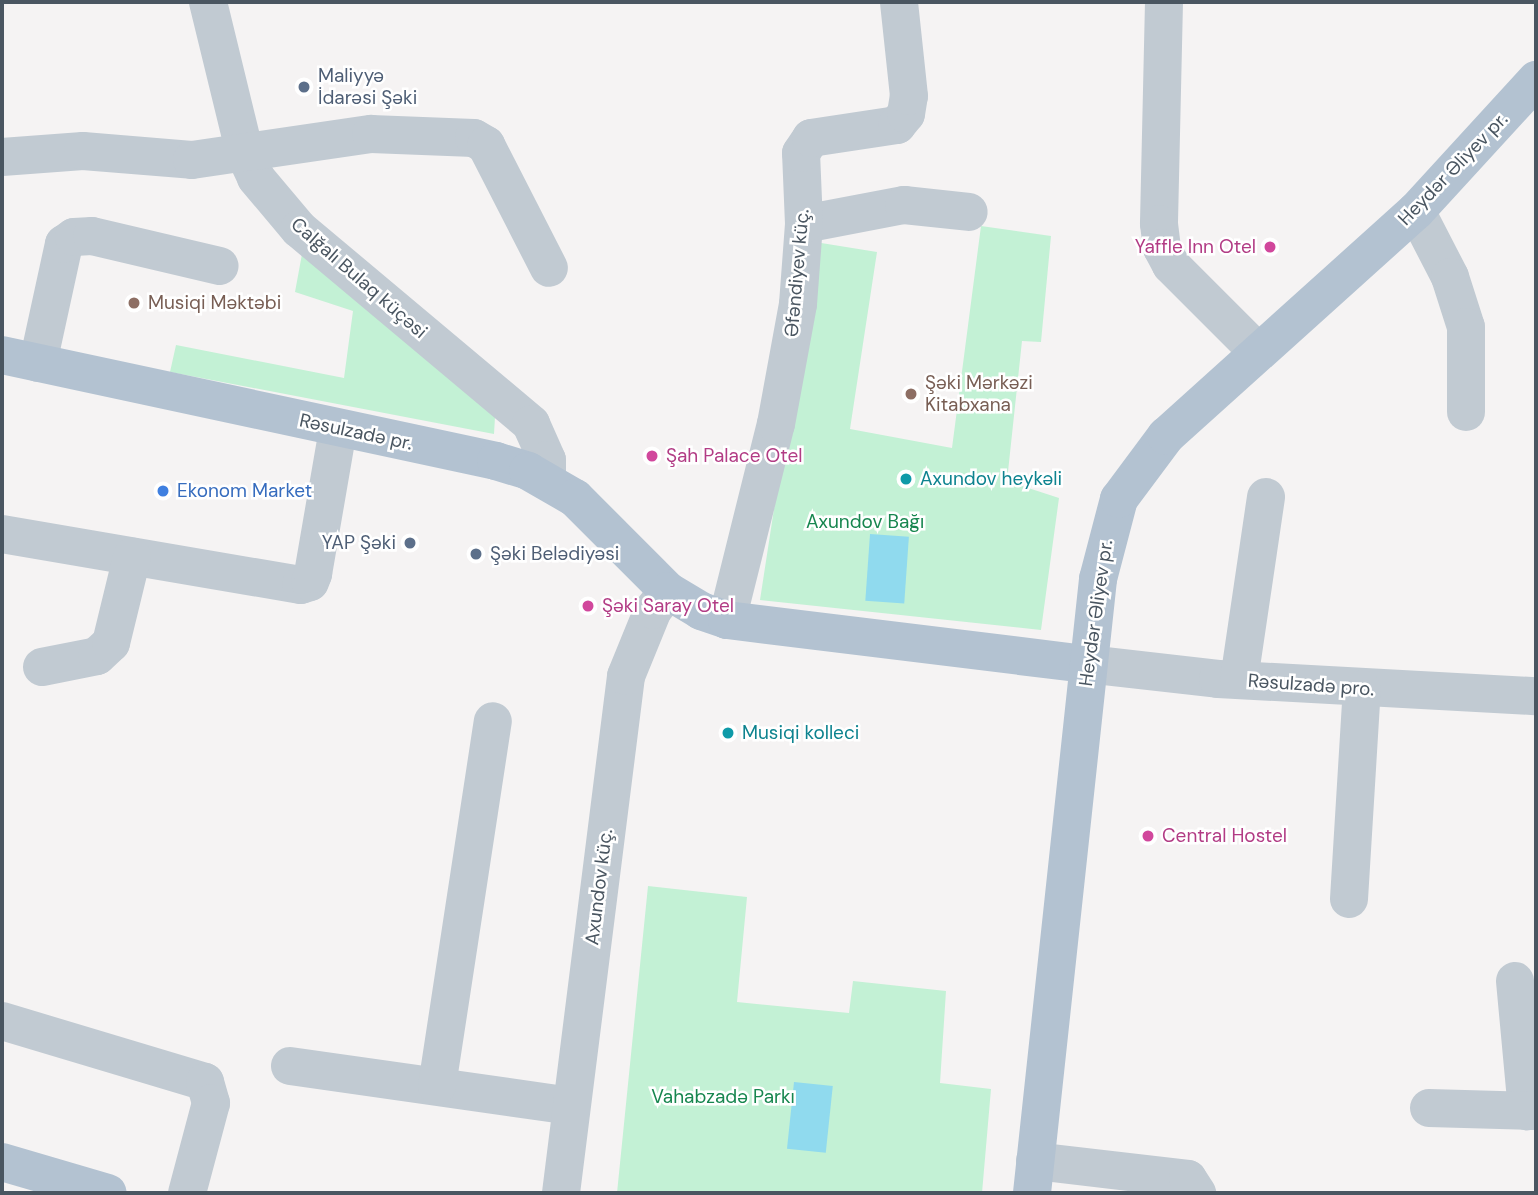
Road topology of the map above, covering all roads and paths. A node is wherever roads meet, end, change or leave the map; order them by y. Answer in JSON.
{"nodes":[{"id":1,"x":208,"y":2,"type":"edge"},
{"id":2,"x":899,"y":2,"type":"edge"},
{"id":3,"x":1164,"y":2,"type":"edge"},
{"id":4,"x":1532,"y":94,"type":"edge"},
{"id":5,"x":245,"y":154,"type":"junction"},
{"id":6,"x":2,"y":157,"type":"edge"},
{"id":7,"x":1416,"y":211,"type":"junction"},
{"id":8,"x":969,"y":212,"type":"dead end"},
{"id":9,"x":804,"y":224,"type":"junction"},
{"id":10,"x":220,"y":266,"type":"dead end"},
{"id":11,"x":549,"y":268,"type":"dead end"},
{"id":12,"x":1258,"y":352,"type":"junction"},
{"id":13,"x":20,"y":359,"type":"edge"},
{"id":14,"x":1466,"y":412,"type":"dead end"},
{"id":15,"x":338,"y":430,"type":"junction"},
{"id":16,"x":547,"y":480,"type":"junction"},
{"id":17,"x":1266,"y":497,"type":"dead end"},
{"id":18,"x":2,"y":534,"type":"edge"},
{"id":19,"x":131,"y":557,"type":"junction"},
{"id":20,"x":668,"y":591,"type":"junction"},
{"id":21,"x":727,"y":620,"type":"junction"},
{"id":22,"x":1087,"y":664,"type":"junction"},
{"id":23,"x":42,"y":667,"type":"dead end"},
{"id":24,"x":1239,"y":680,"type":"junction"},
{"id":25,"x":1362,"y":689,"type":"junction"},
{"id":26,"x":1536,"y":696,"type":"edge"},
{"id":27,"x":493,"y":721,"type":"dead end"},
{"id":28,"x":1349,"y":899,"type":"dead end"},
{"id":29,"x":1515,"y":981,"type":"dead end"},
{"id":30,"x":2,"y":1021,"type":"edge"},
{"id":31,"x":290,"y":1066,"type":"dead end"},
{"id":32,"x":437,"y":1087,"type":"junction"},
{"id":33,"x":571,"y":1105,"type":"junction"},
{"id":34,"x":1429,"y":1108,"type":"dead end"},
{"id":35,"x":1532,"y":1111,"type":"edge"},
{"id":36,"x":2,"y":1161,"type":"edge"},
{"id":37,"x":1034,"y":1177,"type":"edge"},
{"id":38,"x":108,"y":1193,"type":"edge"},
{"id":39,"x":187,"y":1193,"type":"edge"},
{"id":40,"x":561,"y":1193,"type":"edge"},
{"id":41,"x":1197,"y":1193,"type":"edge"}],
"edges":[{"from":1,"to":5,"type":"street","name":"Calğalı Bulaq küçəsi"},
{"from":2,"to":9,"type":"street","name":"Əfəndiyev küç."},
{"from":3,"to":12,"type":"street"},
{"from":4,"to":7,"type":"main road","name":"Heydər Əliyev pr."},
{"from":5,"to":6,"type":"street"},
{"from":5,"to":11,"type":"street"},
{"from":5,"to":16,"type":"street","name":"Calğalı Bulaq küçəsi"},
{"from":7,"to":12,"type":"main road","name":"Heydər Əliyev pr."},
{"from":7,"to":14,"type":"street"},
{"from":8,"to":9,"type":"street"},
{"from":9,"to":21,"type":"street","name":"Əfəndiyev küç."},
{"from":10,"to":13,"type":"street"},
{"from":12,"to":22,"type":"main road","name":"Heydər Əliyev pr."},
{"from":13,"to":15,"type":"main road","name":"Rəsulzadə pr."},
{"from":15,"to":16,"type":"main road","name":"Rəsulzadə pr."},
{"from":15,"to":19,"type":"street"},
{"from":16,"to":20,"type":"main road","name":"Rəsulzadə pr."},
{"from":17,"to":24,"type":"street"},
{"from":18,"to":19,"type":"street"},
{"from":19,"to":23,"type":"street"},
{"from":20,"to":21,"type":"main road","name":"Rəsulzadə pr."},
{"from":20,"to":33,"type":"street","name":"Axundov küç."},
{"from":21,"to":22,"type":"main road","name":"Rəsulzadə pr."},
{"from":22,"to":24,"type":"street","name":"Rəsulzadə pro."},
{"from":22,"to":37,"type":"main road","name":"Heydər Əliyev pr."},
{"from":24,"to":25,"type":"street","name":"Rəsulzadə pro."},
{"from":25,"to":26,"type":"street","name":"Rəsulzadə pro."},
{"from":25,"to":28,"type":"street"},
{"from":27,"to":32,"type":"street"},
{"from":29,"to":35,"type":"street"},
{"from":30,"to":39,"type":"street"},
{"from":31,"to":32,"type":"street"},
{"from":32,"to":33,"type":"street"},
{"from":33,"to":40,"type":"street","name":"Axundov küç."},
{"from":34,"to":35,"type":"street"},
{"from":36,"to":38,"type":"main road"},
{"from":37,"to":41,"type":"street"}]}
